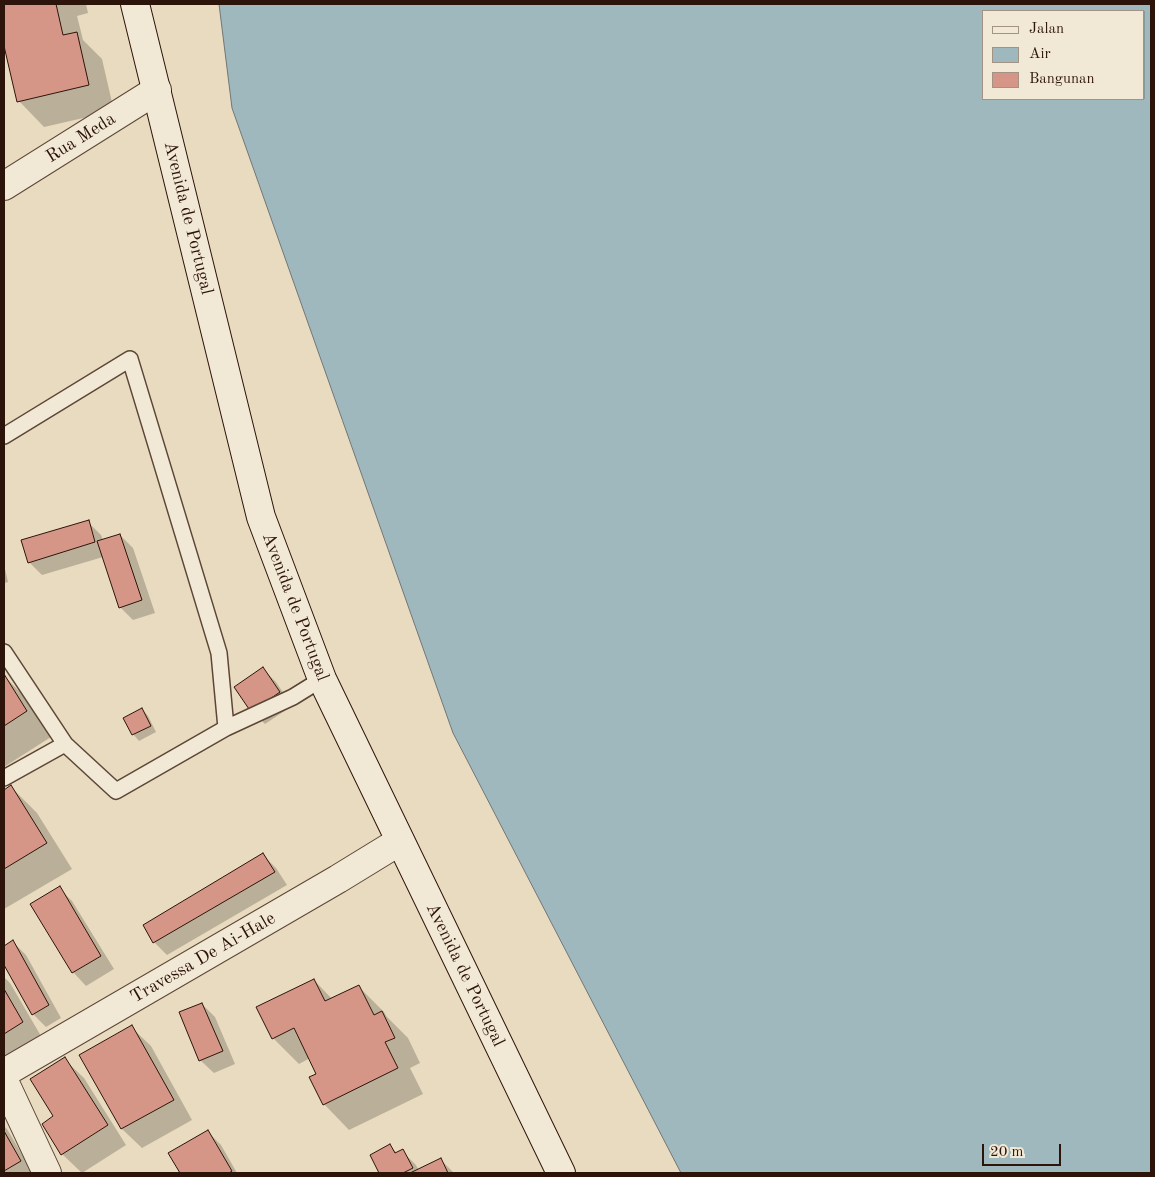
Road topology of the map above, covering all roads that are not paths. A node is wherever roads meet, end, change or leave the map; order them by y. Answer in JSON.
{"nodes":[{"id":1,"x":135,"y":4,"type":"edge"},
{"id":2,"x":157,"y":90,"type":"junction"},
{"id":3,"x":4,"y":186,"type":"edge"},
{"id":4,"x":4,"y":436,"type":"edge"},
{"id":5,"x":4,"y":652,"type":"edge"},
{"id":6,"x":322,"y":679,"type":"junction"},
{"id":7,"x":226,"y":728,"type":"junction"},
{"id":8,"x":65,"y":744,"type":"junction"},
{"id":9,"x":4,"y":778,"type":"edge"},
{"id":10,"x":400,"y":841,"type":"junction"},
{"id":11,"x":4,"y":1073,"type":"edge"},
{"id":12,"x":4,"y":1081,"type":"edge"},
{"id":13,"x":47,"y":1173,"type":"edge"},
{"id":14,"x":561,"y":1173,"type":"edge"}],
"edges":[{"from":1,"to":2,"type":"main road","name":"Avenida de Portugal"},
{"from":2,"to":3,"type":"main road","name":"Rua Meda"},
{"from":2,"to":6,"type":"main road","name":"Avenida de Portugal"},
{"from":4,"to":7,"type":"lane"},
{"from":5,"to":8,"type":"lane"},
{"from":6,"to":7,"type":"lane"},
{"from":6,"to":10,"type":"main road","name":"Avenida de Portugal"},
{"from":7,"to":8,"type":"lane"},
{"from":8,"to":9,"type":"lane"},
{"from":10,"to":11,"type":"main road","name":"Travessa De Ai-Hale"},
{"from":10,"to":14,"type":"main road","name":"Avenida de Portugal"},
{"from":12,"to":13,"type":"main road"}]}
